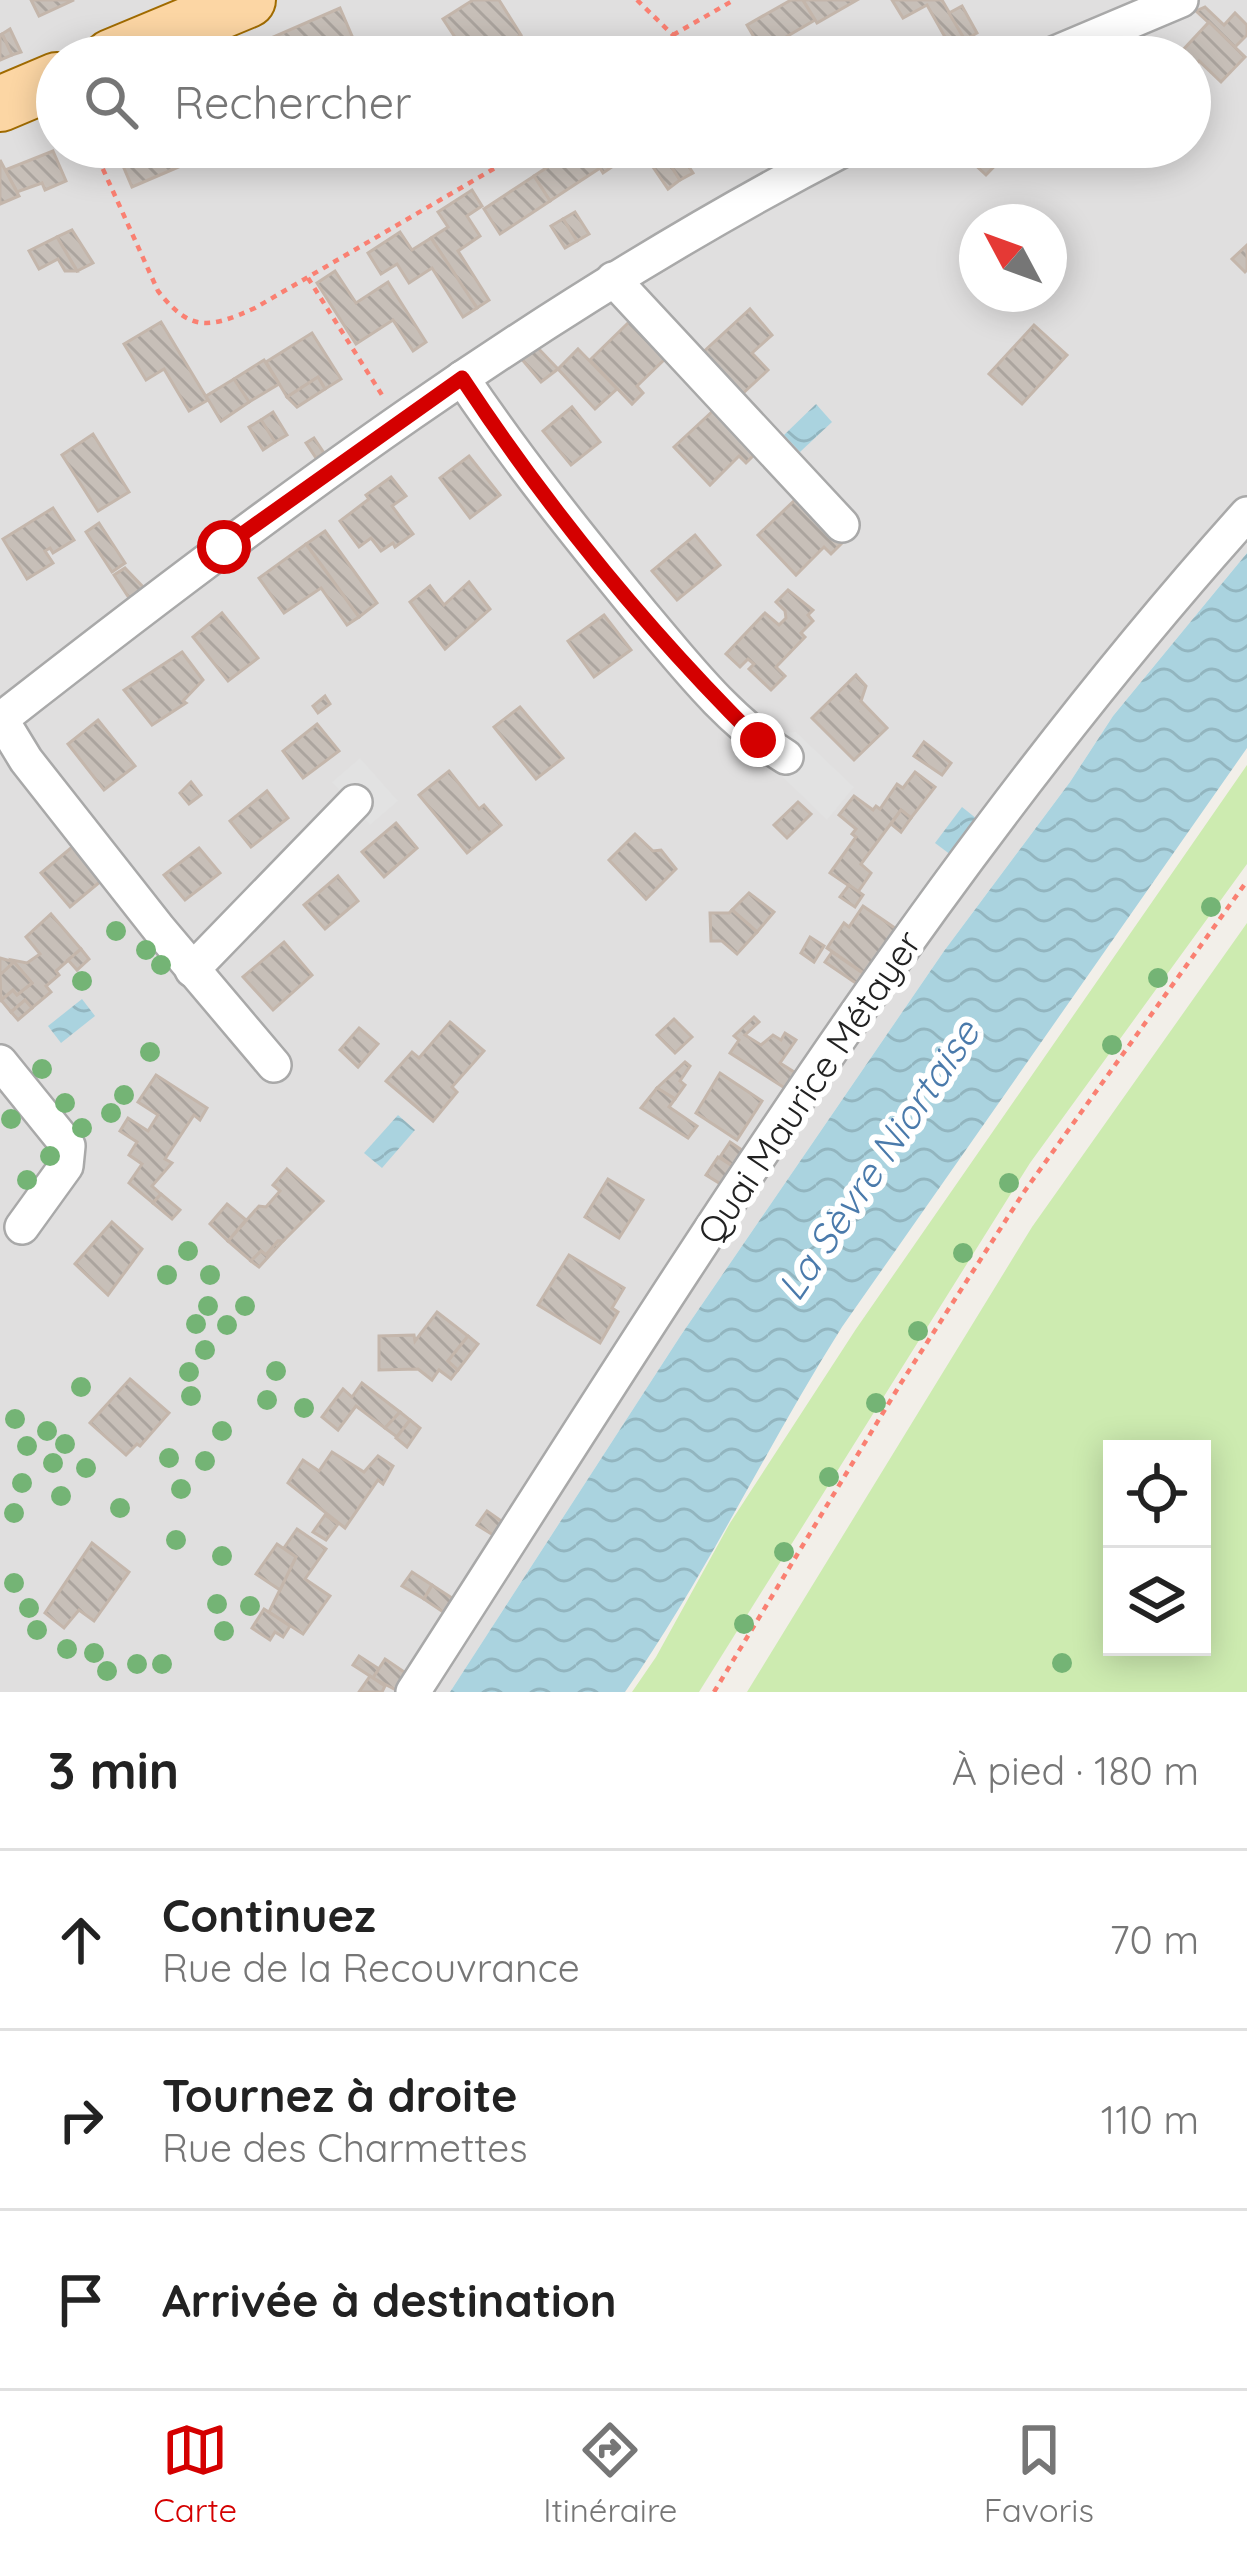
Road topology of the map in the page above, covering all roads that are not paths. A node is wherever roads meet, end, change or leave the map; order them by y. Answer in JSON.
{"nodes":[{"id":1,"x":248,"y":0,"type":"edge"},
{"id":2,"x":1180,"y":0,"type":"edge"},
{"id":3,"x":161,"y":36,"type":"edge"},
{"id":4,"x":1095,"y":36,"type":"edge"},
{"id":5,"x":36,"y":89,"type":"edge"},
{"id":6,"x":0,"y":104,"type":"edge"},
{"id":7,"x":811,"y":168,"type":"edge"},
{"id":8,"x":614,"y":279,"type":"junction"},
{"id":9,"x":462,"y":378,"type":"junction"},
{"id":10,"x":1247,"y":514,"type":"edge"},
{"id":11,"x":842,"y":525,"type":"dead end"},
{"id":12,"x":1,"y":719,"type":"edge"},
{"id":13,"x":786,"y":757,"type":"dead end"},
{"id":14,"x":355,"y":802,"type":"dead end"},
{"id":15,"x":192,"y":970,"type":"junction"},
{"id":16,"x":0,"y":1062,"type":"edge"},
{"id":17,"x":274,"y":1065,"type":"dead end"},
{"id":18,"x":22,"y":1227,"type":"dead end"},
{"id":19,"x":413,"y":1692,"type":"edge"}],
"edges":[{"from":1,"to":3,"type":"main road"},
{"from":2,"to":4,"type":"street"},
{"from":5,"to":6,"type":"main road"},
{"from":7,"to":8,"type":"street"},
{"from":8,"to":9,"type":"street"},
{"from":8,"to":11,"type":"street"},
{"from":9,"to":12,"type":"street"},
{"from":9,"to":13,"type":"street"},
{"from":10,"to":19,"type":"street","name":"Quai Maurice Métayer"},
{"from":12,"to":15,"type":"street"},
{"from":14,"to":15,"type":"street"},
{"from":15,"to":17,"type":"street"},
{"from":16,"to":18,"type":"street"}]}
